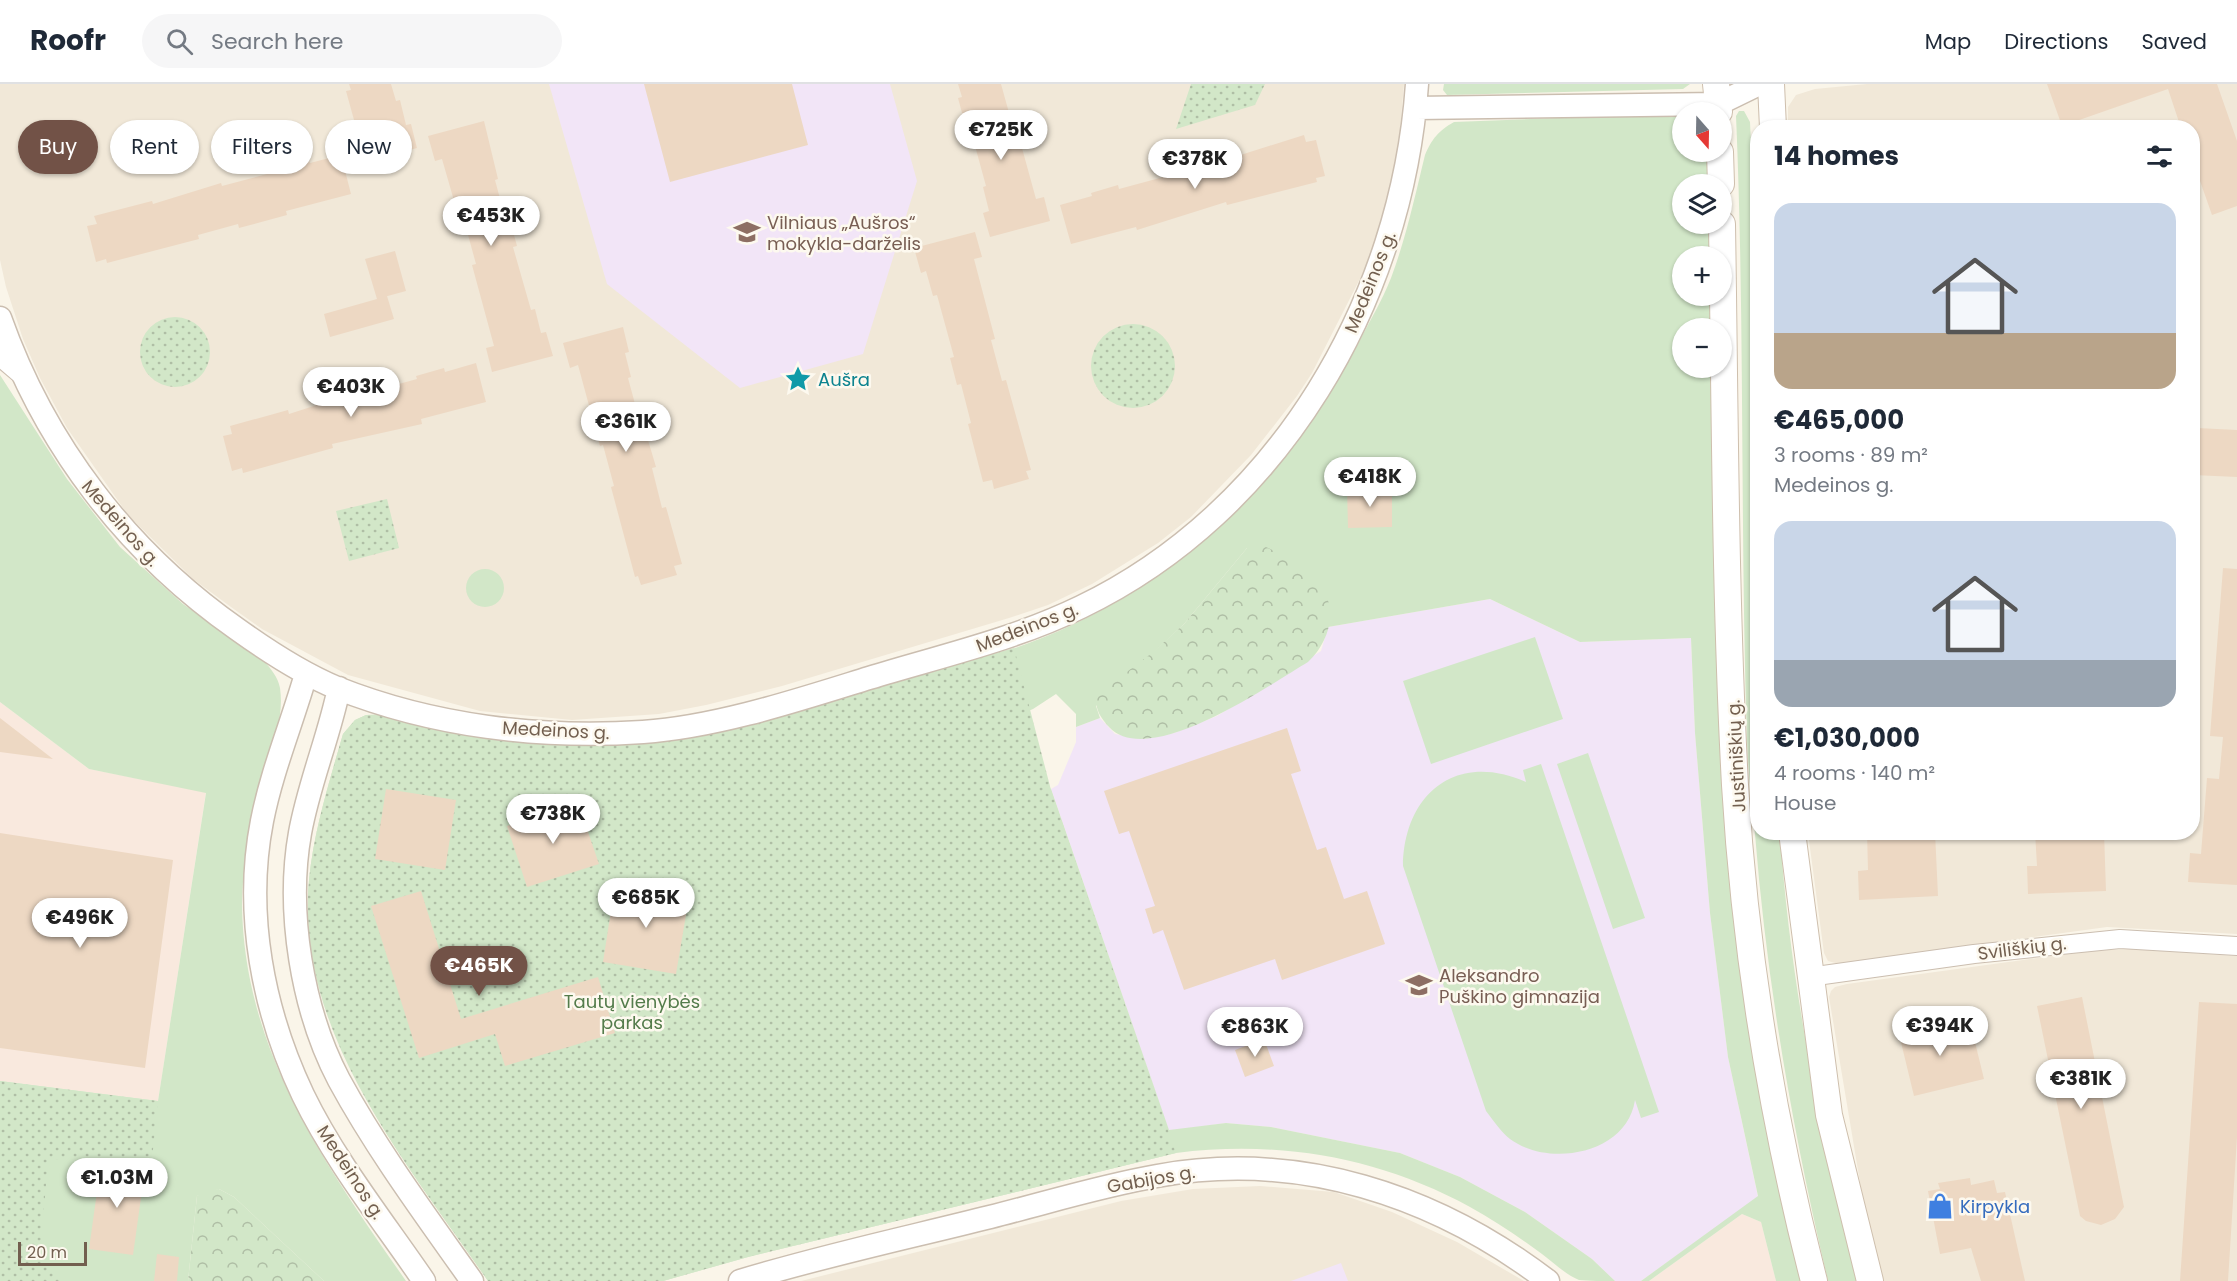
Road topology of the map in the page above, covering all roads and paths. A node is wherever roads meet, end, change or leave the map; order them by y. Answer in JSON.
{"nodes":[{"id":1,"x":1418,"y":84,"type":"edge"},
{"id":2,"x":1759,"y":84,"type":"edge"},
{"id":3,"x":1771,"y":84,"type":"edge"},
{"id":4,"x":1718,"y":100,"type":"edge"},
{"id":5,"x":1416,"y":108,"type":"junction"},
{"id":6,"x":1773,"y":120,"type":"edge"},
{"id":7,"x":1722,"y":234,"type":"edge"},
{"id":8,"x":0,"y":318,"type":"edge"},
{"id":9,"x":0,"y":357,"type":"edge"},
{"id":10,"x":21,"y":375,"type":"junction"},
{"id":11,"x":306,"y":674,"type":"junction"},
{"id":12,"x":339,"y":688,"type":"junction"},
{"id":13,"x":1793,"y":840,"type":"edge"},
{"id":14,"x":2237,"y":946,"type":"edge"},
{"id":15,"x":1809,"y":977,"type":"junction"},
{"id":16,"x":424,"y":1281,"type":"edge"},
{"id":17,"x":472,"y":1281,"type":"edge"},
{"id":18,"x":740,"y":1281,"type":"edge"},
{"id":19,"x":1548,"y":1281,"type":"edge"},
{"id":20,"x":1814,"y":1281,"type":"edge"},
{"id":21,"x":1870,"y":1281,"type":"edge"}],
"edges":[{"from":1,"to":5,"type":"street","name":"Medeinos g."},
{"from":2,"to":4,"type":"street"},
{"from":3,"to":6,"type":"main road"},
{"from":4,"to":5,"type":"street"},
{"from":5,"to":12,"type":"street","name":"Medeinos g."},
{"from":7,"to":20,"type":"main road","name":"Justiniškių g."},
{"from":8,"to":10,"type":"street","name":"Medeinos g."},
{"from":9,"to":10,"type":"street"},
{"from":10,"to":11,"type":"street","name":"Medeinos g."},
{"from":11,"to":12,"type":"street","name":"Medeinos g."},
{"from":11,"to":16,"type":"street","name":"Medeinos g."},
{"from":12,"to":17,"type":"street"},
{"from":13,"to":15,"type":"main road"},
{"from":14,"to":15,"type":"street","name":"Sviliškių g."},
{"from":15,"to":21,"type":"main road"},
{"from":18,"to":19,"type":"street","name":"Gabijos g."}]}
